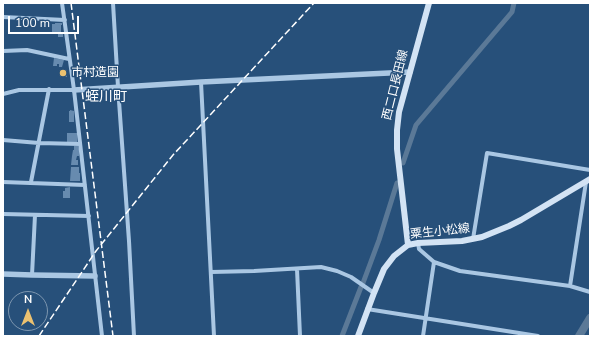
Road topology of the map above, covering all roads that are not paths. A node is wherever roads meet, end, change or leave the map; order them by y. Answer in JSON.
{"nodes":[{"id":1,"x":62,"y":3,"type":"edge"},
{"id":2,"x":113,"y":3,"type":"edge"},
{"id":3,"x":429,"y":3,"type":"edge"},
{"id":4,"x":3,"y":17,"type":"edge"},
{"id":5,"x":65,"y":20,"type":"junction"},
{"id":6,"x":3,"y":51,"type":"edge"},
{"id":7,"x":69,"y":59,"type":"junction"},
{"id":8,"x":410,"y":72,"type":"junction"},
{"id":9,"x":201,"y":82,"type":"junction"},
{"id":10,"x":118,"y":87,"type":"junction"},
{"id":11,"x":49,"y":90,"type":"junction"},
{"id":12,"x":74,"y":90,"type":"junction"},
{"id":13,"x":3,"y":94,"type":"edge"},
{"id":14,"x":3,"y":140,"type":"edge"},
{"id":15,"x":38,"y":143,"type":"junction"},
{"id":16,"x":80,"y":144,"type":"junction"},
{"id":17,"x":590,"y":170,"type":"edge"},
{"id":18,"x":588,"y":180,"type":"edge"},
{"id":19,"x":3,"y":182,"type":"edge"},
{"id":20,"x":31,"y":182,"type":"junction"},
{"id":21,"x":85,"y":185,"type":"junction"},
{"id":22,"x":3,"y":214,"type":"edge"},
{"id":23,"x":35,"y":215,"type":"junction"},
{"id":24,"x":89,"y":216,"type":"junction"},
{"id":25,"x":472,"y":239,"type":"junction"},
{"id":26,"x":418,"y":243,"type":"junction"},
{"id":27,"x":408,"y":245,"type":"junction"},
{"id":28,"x":434,"y":262,"type":"junction"},
{"id":29,"x":297,"y":269,"type":"junction"},
{"id":30,"x":211,"y":272,"type":"junction"},
{"id":31,"x":3,"y":274,"type":"edge"},
{"id":32,"x":32,"y":275,"type":"junction"},
{"id":33,"x":95,"y":276,"type":"junction"},
{"id":34,"x":570,"y":286,"type":"junction"},
{"id":35,"x":590,"y":292,"type":"edge"},
{"id":36,"x":374,"y":293,"type":"junction"},
{"id":37,"x":367,"y":309,"type":"junction"},
{"id":38,"x":425,"y":318,"type":"junction"},
{"id":39,"x":102,"y":336,"type":"edge"},
{"id":40,"x":134,"y":336,"type":"edge"},
{"id":41,"x":214,"y":336,"type":"edge"},
{"id":42,"x":300,"y":336,"type":"edge"},
{"id":43,"x":358,"y":336,"type":"edge"},
{"id":44,"x":423,"y":336,"type":"edge"},
{"id":45,"x":538,"y":336,"type":"edge"}],
"edges":[{"from":1,"to":5,"type":"street"},
{"from":2,"to":10,"type":"street"},
{"from":3,"to":8,"type":"main road","name":"西二口長田線"},
{"from":4,"to":5,"type":"street"},
{"from":5,"to":7,"type":"street"},
{"from":6,"to":7,"type":"street"},
{"from":7,"to":12,"type":"street"},
{"from":8,"to":9,"type":"street"},
{"from":8,"to":27,"type":"main road","name":"西二口長田線"},
{"from":9,"to":10,"type":"street"},
{"from":9,"to":30,"type":"street"},
{"from":10,"to":12,"type":"street"},
{"from":10,"to":40,"type":"street"},
{"from":11,"to":12,"type":"street"},
{"from":11,"to":13,"type":"street"},
{"from":11,"to":15,"type":"street"},
{"from":12,"to":16,"type":"street"},
{"from":14,"to":15,"type":"street"},
{"from":15,"to":16,"type":"street"},
{"from":15,"to":20,"type":"street"},
{"from":16,"to":21,"type":"street"},
{"from":17,"to":25,"type":"street"},
{"from":18,"to":25,"type":"main road","name":"粟生小松線"},
{"from":18,"to":34,"type":"street"},
{"from":19,"to":20,"type":"street"},
{"from":20,"to":21,"type":"street"},
{"from":21,"to":24,"type":"street"},
{"from":22,"to":23,"type":"street"},
{"from":23,"to":24,"type":"street"},
{"from":23,"to":32,"type":"street"},
{"from":24,"to":33,"type":"street"},
{"from":25,"to":26,"type":"main road","name":"粟生小松線"},
{"from":26,"to":27,"type":"main road","name":"粟生小松線"},
{"from":26,"to":28,"type":"street"},
{"from":27,"to":36,"type":"main road","name":"粟生小松線"},
{"from":28,"to":34,"type":"street"},
{"from":28,"to":38,"type":"street"},
{"from":29,"to":30,"type":"street"},
{"from":29,"to":36,"type":"street"},
{"from":29,"to":42,"type":"street"},
{"from":30,"to":41,"type":"street"},
{"from":31,"to":32,"type":"street"},
{"from":32,"to":33,"type":"street"},
{"from":33,"to":39,"type":"street"},
{"from":34,"to":35,"type":"street"},
{"from":36,"to":37,"type":"main road","name":"粟生小松線"},
{"from":37,"to":38,"type":"street"},
{"from":37,"to":43,"type":"main road","name":"粟生小松線"},
{"from":38,"to":44,"type":"street"},
{"from":38,"to":45,"type":"street"}]}
